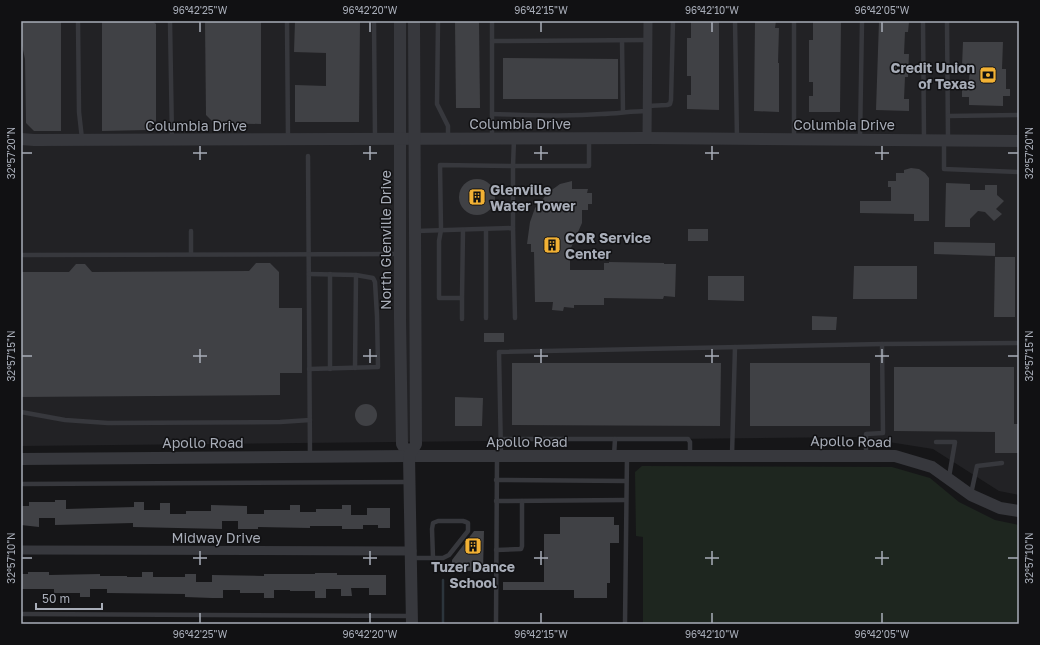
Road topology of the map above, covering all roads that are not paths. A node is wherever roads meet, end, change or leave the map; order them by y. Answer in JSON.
{"nodes":[{"id":1,"x":78,"y":21,"type":"edge"},
{"id":2,"x":170,"y":21,"type":"edge"},
{"id":3,"x":288,"y":21,"type":"edge"},
{"id":4,"x":374,"y":21,"type":"edge"},
{"id":5,"x":400,"y":21,"type":"edge"},
{"id":6,"x":414,"y":21,"type":"edge"},
{"id":7,"x":438,"y":21,"type":"edge"},
{"id":8,"x":492,"y":21,"type":"edge"},
{"id":9,"x":648,"y":21,"type":"edge"},
{"id":10,"x":673,"y":21,"type":"edge"},
{"id":11,"x":735,"y":21,"type":"edge"},
{"id":12,"x":794,"y":21,"type":"edge"},
{"id":13,"x":862,"y":21,"type":"edge"},
{"id":14,"x":923,"y":21,"type":"edge"},
{"id":15,"x":947,"y":21,"type":"edge"},
{"id":16,"x":648,"y":40,"type":"junction"},
{"id":17,"x":492,"y":41,"type":"junction"},
{"id":18,"x":622,"y":41,"type":"junction"},
{"id":19,"x":647,"y":108,"type":"junction"},
{"id":20,"x":622,"y":112,"type":"junction"},
{"id":21,"x":492,"y":114,"type":"junction"},
{"id":22,"x":1019,"y":115,"type":"edge"},
{"id":23,"x":948,"y":116,"type":"junction"},
{"id":24,"x":492,"y":138,"type":"junction"},
{"id":25,"x":514,"y":138,"type":"junction"},
{"id":26,"x":589,"y":138,"type":"junction"},
{"id":27,"x":647,"y":138,"type":"junction"},
{"id":28,"x":21,"y":139,"type":"edge"},
{"id":29,"x":375,"y":139,"type":"junction"},
{"id":30,"x":399,"y":139,"type":"junction"},
{"id":31,"x":414,"y":139,"type":"junction"},
{"id":32,"x":448,"y":139,"type":"junction"},
{"id":33,"x":737,"y":139,"type":"junction"},
{"id":34,"x":794,"y":139,"type":"junction"},
{"id":35,"x":82,"y":140,"type":"junction"},
{"id":36,"x":172,"y":140,"type":"junction"},
{"id":37,"x":288,"y":140,"type":"junction"},
{"id":38,"x":860,"y":140,"type":"junction"},
{"id":39,"x":924,"y":140,"type":"junction"},
{"id":40,"x":946,"y":140,"type":"junction"},
{"id":41,"x":1019,"y":141,"type":"edge"},
{"id":42,"x":308,"y":156,"type":"dead end"},
{"id":43,"x":513,"y":166,"type":"junction"},
{"id":44,"x":1019,"y":172,"type":"edge"},
{"id":45,"x":513,"y":228,"type":"junction"},
{"id":46,"x":486,"y":229,"type":"junction"},
{"id":47,"x":441,"y":230,"type":"junction"},
{"id":48,"x":463,"y":230,"type":"junction"},
{"id":49,"x":191,"y":231,"type":"dead end"},
{"id":50,"x":415,"y":231,"type":"junction"},
{"id":51,"x":191,"y":254,"type":"junction"},
{"id":52,"x":309,"y":254,"type":"junction"},
{"id":53,"x":400,"y":254,"type":"junction"},
{"id":54,"x":21,"y":255,"type":"edge"},
{"id":55,"x":309,"y":274,"type":"junction"},
{"id":56,"x":330,"y":274,"type":"junction"},
{"id":57,"x":356,"y":275,"type":"junction"},
{"id":58,"x":462,"y":298,"type":"junction"},
{"id":59,"x":486,"y":318,"type":"dead end"},
{"id":60,"x":515,"y":318,"type":"dead end"},
{"id":61,"x":400,"y":319,"type":"junction"},
{"id":62,"x":415,"y":319,"type":"junction"},
{"id":63,"x":462,"y":319,"type":"dead end"},
{"id":64,"x":1019,"y":343,"type":"edge"},
{"id":65,"x":882,"y":344,"type":"junction"},
{"id":66,"x":735,"y":347,"type":"junction"},
{"id":67,"x":355,"y":368,"type":"junction"},
{"id":68,"x":310,"y":369,"type":"junction"},
{"id":69,"x":330,"y":369,"type":"junction"},
{"id":70,"x":21,"y":412,"type":"edge"},
{"id":71,"x":310,"y":420,"type":"junction"},
{"id":72,"x":615,"y":438,"type":"junction"},
{"id":73,"x":501,"y":439,"type":"junction"},
{"id":74,"x":936,"y":442,"type":"dead end"},
{"id":75,"x":409,"y":456,"type":"junction"},
{"id":76,"x":499,"y":456,"type":"junction"},
{"id":77,"x":614,"y":456,"type":"junction"},
{"id":78,"x":627,"y":456,"type":"junction"},
{"id":79,"x":690,"y":456,"type":"junction"},
{"id":80,"x":732,"y":456,"type":"junction"},
{"id":81,"x":866,"y":456,"type":"junction"},
{"id":82,"x":310,"y":457,"type":"junction"},
{"id":83,"x":21,"y":459,"type":"edge"},
{"id":84,"x":1002,"y":463,"type":"dead end"},
{"id":85,"x":949,"y":479,"type":"junction"},
{"id":86,"x":496,"y":480,"type":"junction"},
{"id":87,"x":626,"y":481,"type":"junction"},
{"id":88,"x":410,"y":482,"type":"junction"},
{"id":89,"x":21,"y":484,"type":"edge"},
{"id":90,"x":971,"y":495,"type":"junction"},
{"id":91,"x":626,"y":500,"type":"junction"},
{"id":92,"x":496,"y":501,"type":"junction"},
{"id":93,"x":522,"y":501,"type":"junction"},
{"id":94,"x":1019,"y":511,"type":"edge"},
{"id":95,"x":21,"y":550,"type":"edge"},
{"id":96,"x":496,"y":550,"type":"junction"},
{"id":97,"x":412,"y":555,"type":"junction"},
{"id":98,"x":432,"y":558,"type":"junction"},
{"id":99,"x":21,"y":614,"type":"edge"},
{"id":100,"x":412,"y":620,"type":"edge"},
{"id":101,"x":496,"y":624,"type":"edge"},
{"id":102,"x":625,"y":624,"type":"edge"}],
"edges":[{"from":1,"to":35,"type":"lane"},
{"from":2,"to":36,"type":"lane"},
{"from":3,"to":37,"type":"lane"},
{"from":4,"to":29,"type":"lane"},
{"from":5,"to":30,"type":"street","name":"North Glenville Drive"},
{"from":6,"to":31,"type":"street","name":"North Glenville Drive"},
{"from":7,"to":32,"type":"lane"},
{"from":8,"to":17,"type":"lane"},
{"from":9,"to":16,"type":"street"},
{"from":10,"to":19,"type":"lane"},
{"from":11,"to":33,"type":"lane"},
{"from":12,"to":34,"type":"lane"},
{"from":13,"to":38,"type":"lane"},
{"from":14,"to":39,"type":"lane"},
{"from":15,"to":23,"type":"lane"},
{"from":16,"to":18,"type":"lane"},
{"from":16,"to":19,"type":"street"},
{"from":17,"to":18,"type":"lane"},
{"from":17,"to":21,"type":"lane"},
{"from":18,"to":20,"type":"lane"},
{"from":19,"to":20,"type":"lane"},
{"from":19,"to":27,"type":"street"},
{"from":20,"to":21,"type":"lane"},
{"from":21,"to":24,"type":"lane"},
{"from":22,"to":23,"type":"lane"},
{"from":23,"to":40,"type":"lane"},
{"from":24,"to":25,"type":"street","name":"Columbia Drive"},
{"from":24,"to":32,"type":"street","name":"Columbia Drive"},
{"from":25,"to":26,"type":"street","name":"Columbia Drive"},
{"from":25,"to":43,"type":"lane"},
{"from":26,"to":27,"type":"street","name":"Columbia Drive"},
{"from":26,"to":43,"type":"lane"},
{"from":27,"to":33,"type":"street","name":"Columbia Drive"},
{"from":28,"to":35,"type":"street","name":"Columbia Drive"},
{"from":29,"to":30,"type":"street","name":"Columbia Drive"},
{"from":29,"to":37,"type":"street","name":"Columbia Drive"},
{"from":30,"to":31,"type":"street","name":"Columbia Drive"},
{"from":30,"to":53,"type":"street","name":"North Glenville Drive"},
{"from":31,"to":32,"type":"street","name":"Columbia Drive"},
{"from":31,"to":50,"type":"street","name":"North Glenville Drive"},
{"from":33,"to":34,"type":"street","name":"Columbia Drive"},
{"from":34,"to":38,"type":"street","name":"Columbia Drive"},
{"from":35,"to":36,"type":"street","name":"Columbia Drive"},
{"from":36,"to":37,"type":"street","name":"Columbia Drive"},
{"from":38,"to":39,"type":"street","name":"Columbia Drive"},
{"from":39,"to":40,"type":"street","name":"Columbia Drive"},
{"from":40,"to":41,"type":"street","name":"Columbia Drive"},
{"from":40,"to":44,"type":"lane"},
{"from":42,"to":52,"type":"lane"},
{"from":43,"to":45,"type":"lane"},
{"from":43,"to":47,"type":"lane"},
{"from":45,"to":46,"type":"lane"},
{"from":45,"to":60,"type":"lane"},
{"from":46,"to":48,"type":"lane"},
{"from":46,"to":59,"type":"lane"},
{"from":47,"to":48,"type":"lane"},
{"from":47,"to":50,"type":"lane"},
{"from":47,"to":58,"type":"lane"},
{"from":48,"to":58,"type":"lane"},
{"from":49,"to":51,"type":"lane"},
{"from":50,"to":62,"type":"street","name":"North Glenville Drive"},
{"from":51,"to":52,"type":"lane"},
{"from":51,"to":54,"type":"lane"},
{"from":52,"to":53,"type":"lane"},
{"from":52,"to":55,"type":"lane"},
{"from":53,"to":61,"type":"street","name":"North Glenville Drive"},
{"from":55,"to":56,"type":"lane"},
{"from":55,"to":68,"type":"lane"},
{"from":56,"to":57,"type":"lane"},
{"from":56,"to":69,"type":"lane"},
{"from":57,"to":67,"type":"lane"},
{"from":57,"to":67,"type":"lane"},
{"from":58,"to":63,"type":"lane"},
{"from":61,"to":62,"type":"street"},
{"from":61,"to":75,"type":"street","name":"North Glenville Drive"},
{"from":62,"to":75,"type":"street","name":"North Glenville Drive"},
{"from":64,"to":65,"type":"lane"},
{"from":65,"to":66,"type":"lane"},
{"from":65,"to":81,"type":"lane"},
{"from":66,"to":73,"type":"lane"},
{"from":66,"to":80,"type":"lane"},
{"from":67,"to":69,"type":"lane"},
{"from":68,"to":69,"type":"lane"},
{"from":68,"to":71,"type":"lane"},
{"from":70,"to":71,"type":"lane"},
{"from":71,"to":82,"type":"lane"},
{"from":72,"to":73,"type":"lane"},
{"from":72,"to":77,"type":"lane"},
{"from":72,"to":79,"type":"lane"},
{"from":73,"to":76,"type":"lane"},
{"from":74,"to":85,"type":"lane"},
{"from":75,"to":76,"type":"street","name":"Apollo Road"},
{"from":75,"to":82,"type":"street","name":"Apollo Road"},
{"from":75,"to":88,"type":"street","name":"North Glenville Drive"},
{"from":76,"to":77,"type":"street","name":"Apollo Road"},
{"from":76,"to":86,"type":"lane"},
{"from":77,"to":78,"type":"street","name":"Apollo Road"},
{"from":78,"to":79,"type":"street","name":"Apollo Road"},
{"from":78,"to":87,"type":"lane"},
{"from":79,"to":80,"type":"street","name":"Apollo Road"},
{"from":80,"to":81,"type":"street","name":"Apollo Road"},
{"from":81,"to":85,"type":"street","name":"Apollo Road"},
{"from":82,"to":83,"type":"street","name":"Apollo Road"},
{"from":84,"to":90,"type":"lane"},
{"from":85,"to":90,"type":"street","name":"Apollo Road"},
{"from":86,"to":87,"type":"lane"},
{"from":86,"to":92,"type":"lane"},
{"from":87,"to":91,"type":"lane"},
{"from":88,"to":89,"type":"lane"},
{"from":88,"to":97,"type":"street","name":"North Glenville Drive"},
{"from":90,"to":94,"type":"street","name":"Apollo Road"},
{"from":91,"to":93,"type":"lane"},
{"from":91,"to":102,"type":"lane"},
{"from":92,"to":93,"type":"lane"},
{"from":92,"to":96,"type":"lane"},
{"from":93,"to":96,"type":"lane"},
{"from":95,"to":97,"type":"street","name":"Midway Drive"},
{"from":96,"to":101,"type":"lane"},
{"from":97,"to":98,"type":"lane"},
{"from":97,"to":100,"type":"street","name":"North Glenville Drive"},
{"from":98,"to":98,"type":"lane"},
{"from":99,"to":100,"type":"lane"}]}
